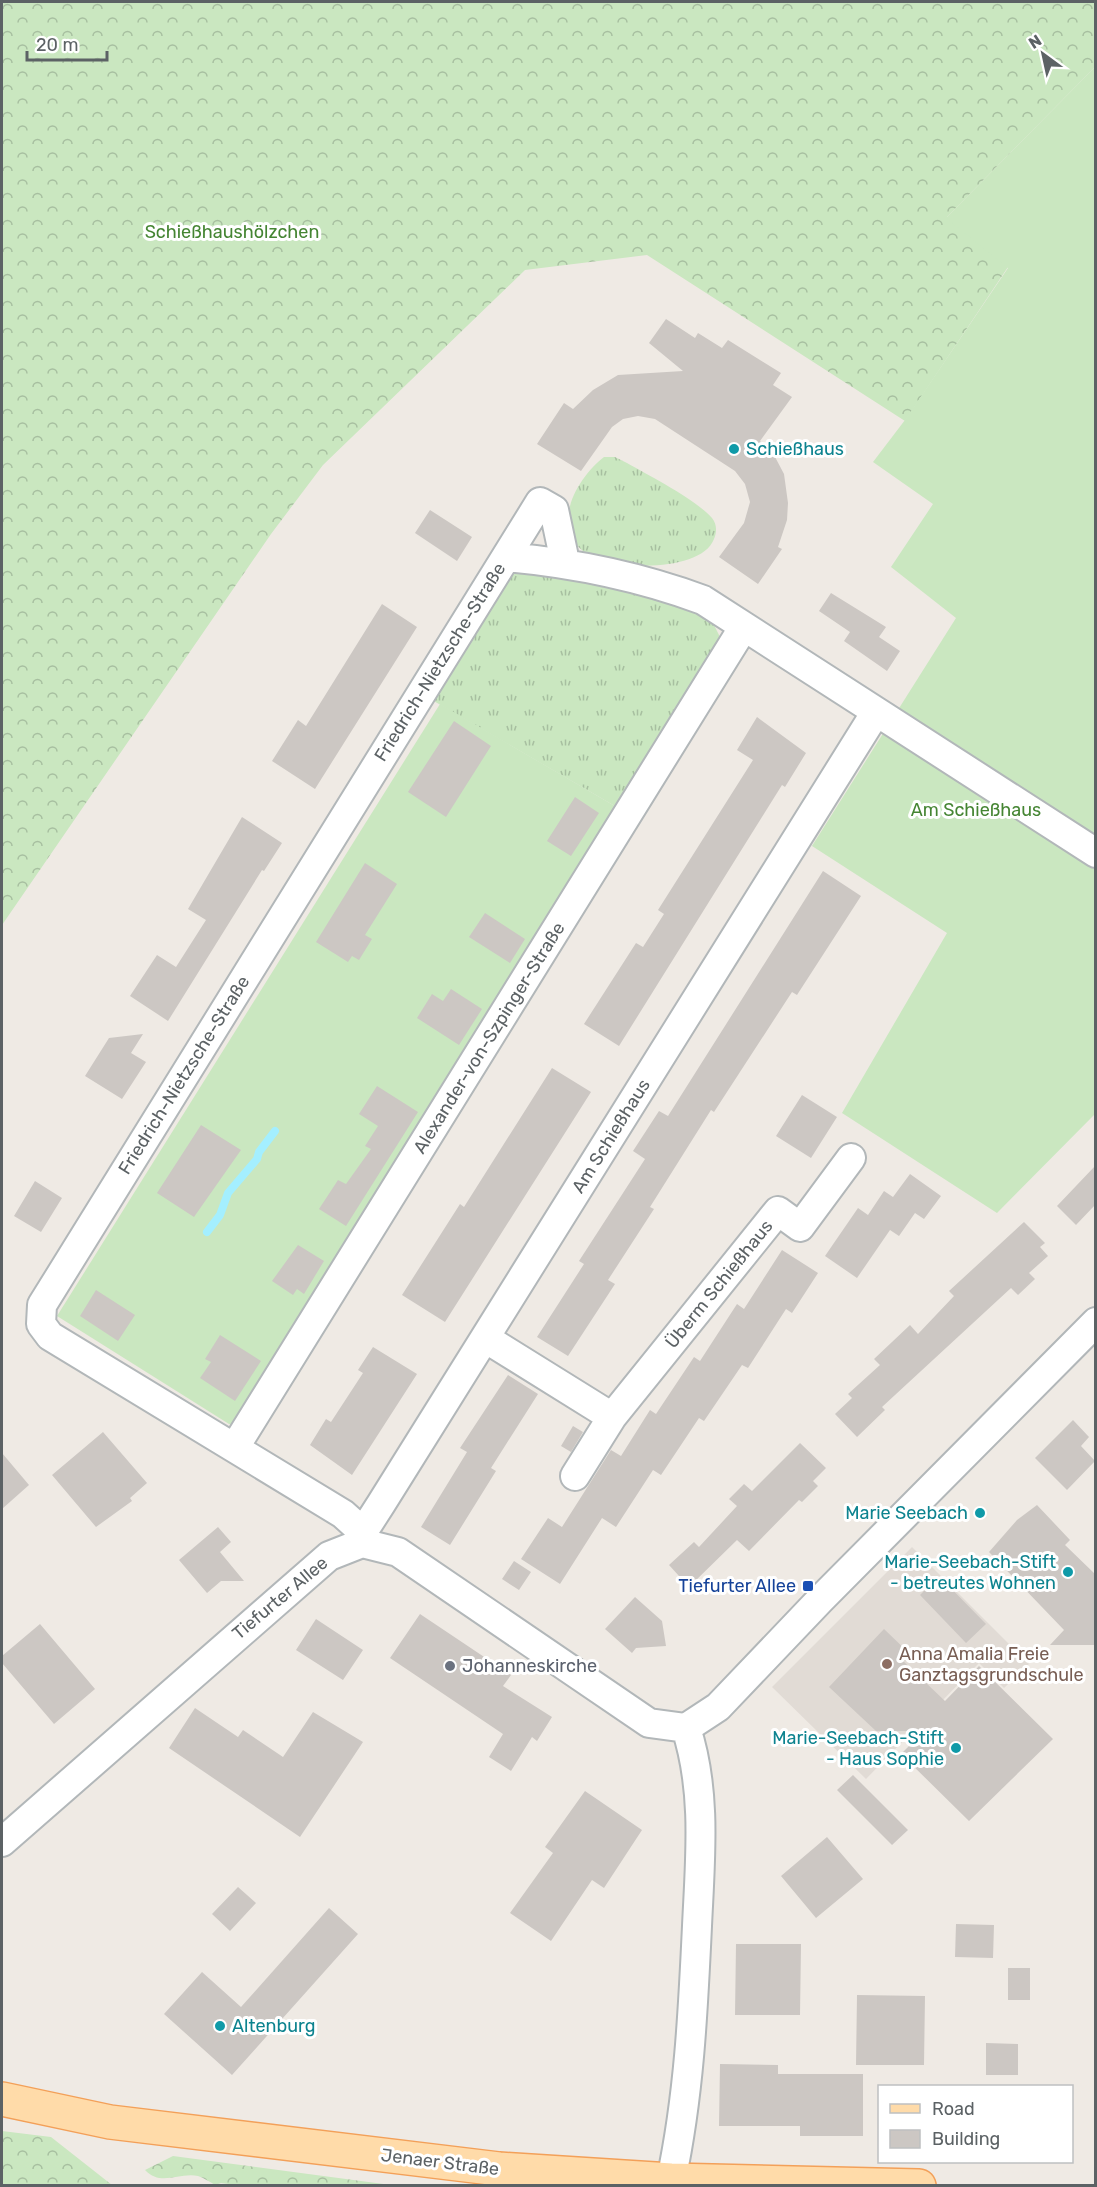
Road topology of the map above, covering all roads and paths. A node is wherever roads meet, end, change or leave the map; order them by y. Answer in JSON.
{"nodes":[{"id":1,"x":506,"y":557,"type":"junction"},
{"id":2,"x":565,"y":562,"type":"junction"},
{"id":3,"x":743,"y":628,"type":"junction"},
{"id":4,"x":876,"y":712,"type":"junction"},
{"id":5,"x":1095,"y":853,"type":"edge"},
{"id":6,"x":851,"y":1158,"type":"dead end"},
{"id":7,"x":1095,"y":1322,"type":"edge"},
{"id":8,"x":485,"y":1338,"type":"junction"},
{"id":9,"x":612,"y":1417,"type":"junction"},
{"id":10,"x":235,"y":1448,"type":"junction"},
{"id":11,"x":575,"y":1476,"type":"dead end"},
{"id":12,"x":363,"y":1538,"type":"junction"},
{"id":13,"x":686,"y":1728,"type":"junction"},
{"id":14,"x":2,"y":1842,"type":"edge"},
{"id":15,"x":2,"y":2099,"type":"edge"},
{"id":16,"x":671,"y":2180,"type":"junction"},
{"id":17,"x":919,"y":2186,"type":"edge"}],
"edges":[{"from":1,"to":2,"type":"street"},
{"from":1,"to":2,"type":"street","name":"Friedrich-Nietzsche-Straße"},
{"from":1,"to":10,"type":"street","name":"Friedrich-Nietzsche-Straße"},
{"from":2,"to":3,"type":"street"},
{"from":3,"to":4,"type":"street"},
{"from":3,"to":10,"type":"street","name":"Alexander-von-Szpinger-Straße"},
{"from":4,"to":5,"type":"street"},
{"from":4,"to":8,"type":"street","name":"Am Schießhaus"},
{"from":6,"to":9,"type":"street","name":"Überm Schießhaus"},
{"from":7,"to":13,"type":"street"},
{"from":8,"to":9,"type":"street"},
{"from":8,"to":12,"type":"street","name":"Am Schießhaus"},
{"from":9,"to":11,"type":"street","name":"Überm Schießhaus"},
{"from":10,"to":12,"type":"street","name":"Friedrich-Nietzsche-Straße"},
{"from":12,"to":13,"type":"street"},
{"from":12,"to":14,"type":"street","name":"Tiefurter Allee"},
{"from":13,"to":16,"type":"street"},
{"from":15,"to":16,"type":"main road","name":"Jenaer Straße"},
{"from":16,"to":17,"type":"main road","name":"Jenaer Straße"}]}
